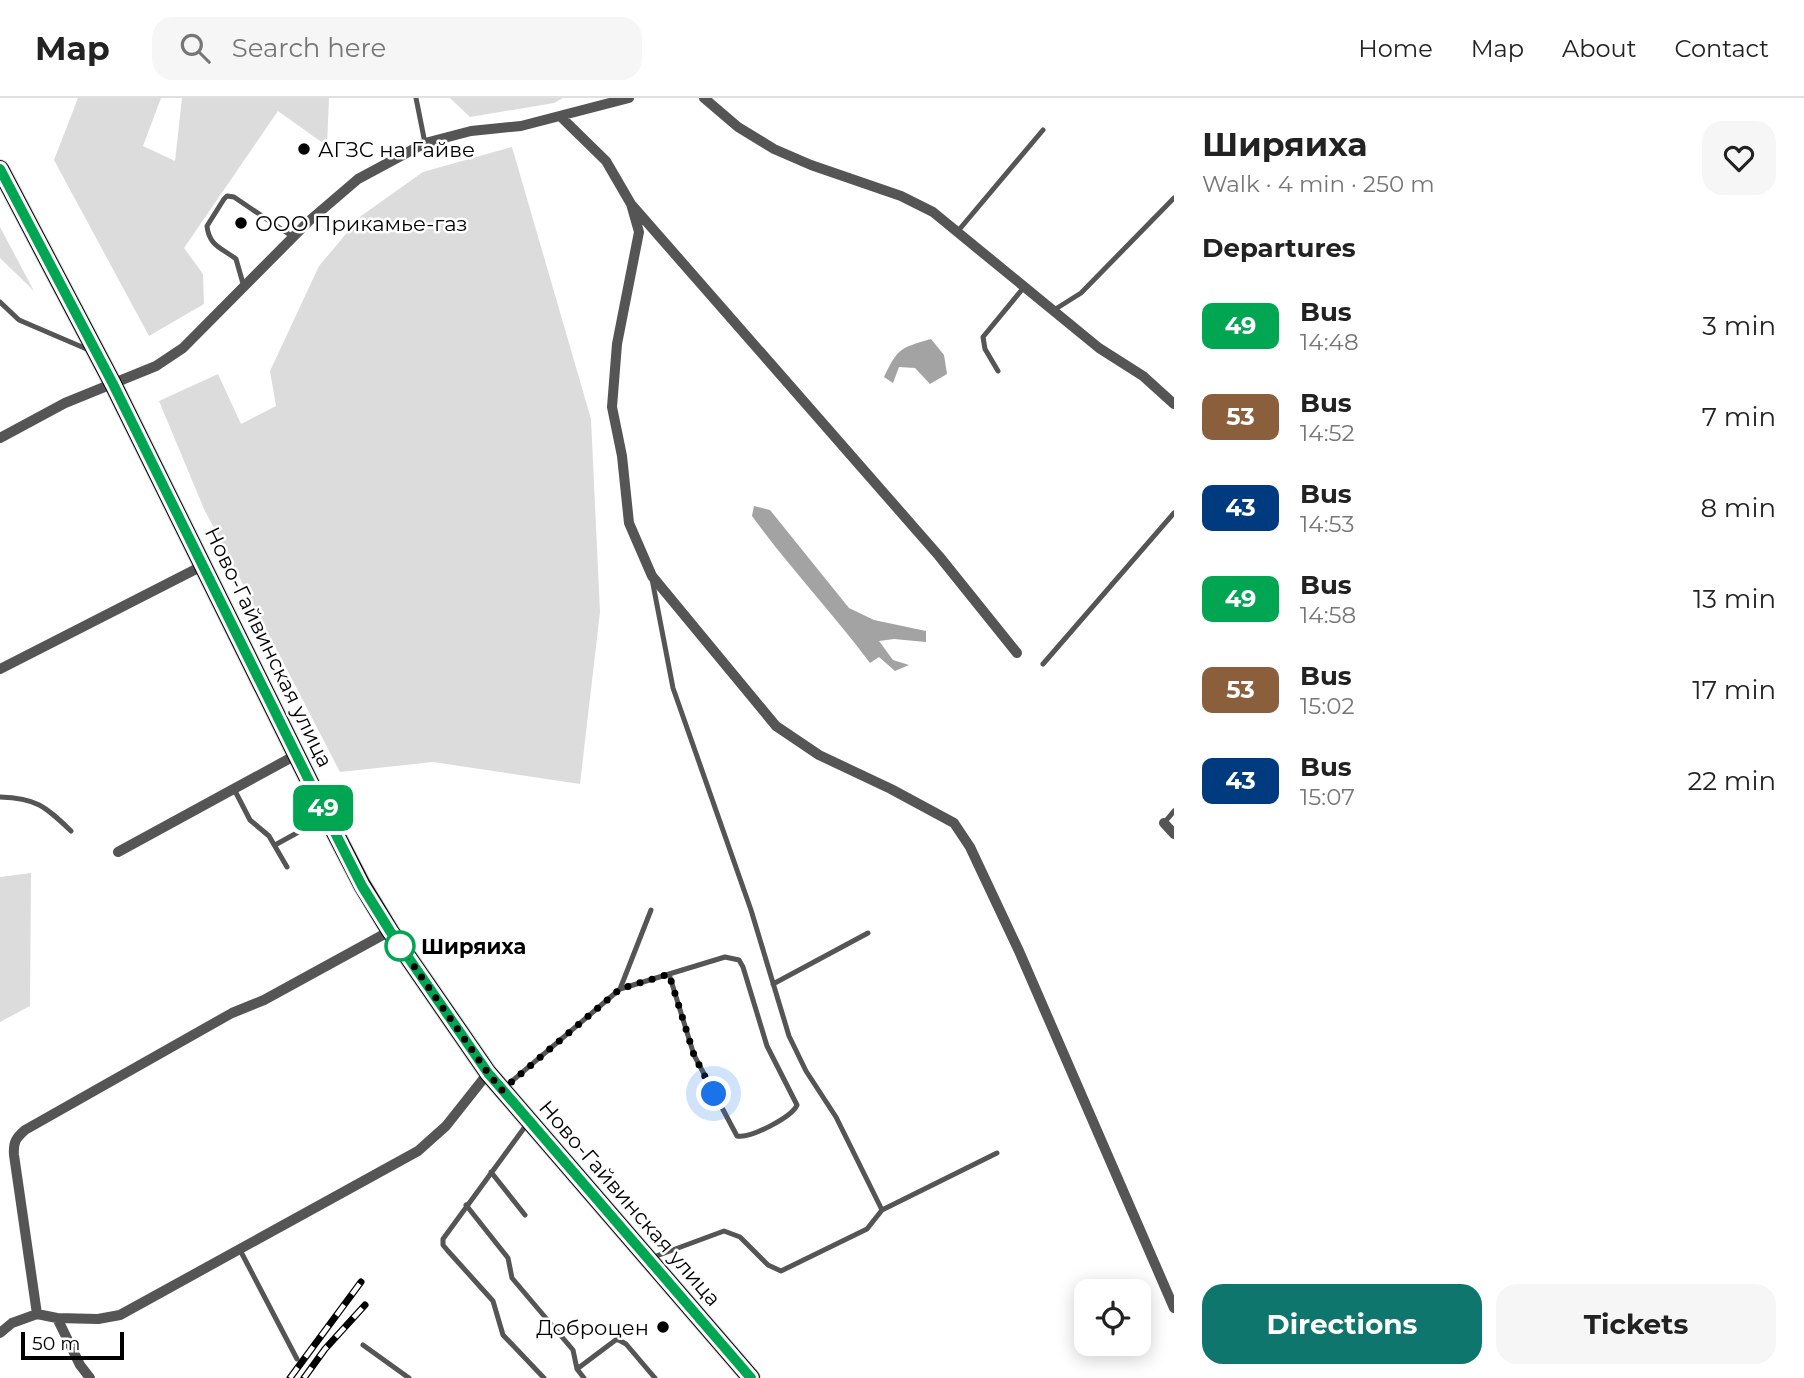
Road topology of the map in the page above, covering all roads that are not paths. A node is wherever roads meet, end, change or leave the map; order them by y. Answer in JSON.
{"nodes":[{"id":1,"x":416,"y":98,"type":"edge"},
{"id":2,"x":629,"y":98,"type":"edge"},
{"id":3,"x":704,"y":98,"type":"edge"},
{"id":4,"x":561,"y":117,"type":"junction"},
{"id":5,"x":1043,"y":130,"type":"dead end"},
{"id":6,"x":425,"y":143,"type":"junction"},
{"id":7,"x":0,"y":169,"type":"edge"},
{"id":8,"x":1174,"y":198,"type":"edge"},
{"id":9,"x":631,"y":204,"type":"junction"},
{"id":10,"x":958,"y":231,"type":"junction"},
{"id":11,"x":293,"y":237,"type":"junction"},
{"id":12,"x":1025,"y":286,"type":"junction"},
{"id":13,"x":244,"y":287,"type":"junction"},
{"id":14,"x":0,"y":302,"type":"edge"},
{"id":15,"x":1054,"y":310,"type":"junction"},
{"id":16,"x":97,"y":354,"type":"junction"},
{"id":17,"x":998,"y":371,"type":"dead end"},
{"id":18,"x":113,"y":384,"type":"junction"},
{"id":19,"x":1174,"y":404,"type":"edge"},
{"id":20,"x":0,"y":438,"type":"edge"},
{"id":21,"x":1174,"y":513,"type":"edge"},
{"id":22,"x":204,"y":565,"type":"junction"},
{"id":23,"x":652,"y":576,"type":"junction"},
{"id":24,"x":1017,"y":653,"type":"dead end"},
{"id":25,"x":1043,"y":664,"type":"dead end"},
{"id":26,"x":0,"y":670,"type":"edge"},
{"id":27,"x":296,"y":755,"type":"junction"},
{"id":28,"x":234,"y":789,"type":"junction"},
{"id":29,"x":0,"y":797,"type":"edge"},
{"id":30,"x":1174,"y":811,"type":"edge"},
{"id":31,"x":327,"y":817,"type":"junction"},
{"id":32,"x":1164,"y":823,"type":"joint"},
{"id":33,"x":71,"y":831,"type":"dead end"},
{"id":34,"x":1174,"y":834,"type":"edge"},
{"id":35,"x":275,"y":845,"type":"junction"},
{"id":36,"x":118,"y":852,"type":"dead end"},
{"id":37,"x":287,"y":867,"type":"dead end"},
{"id":38,"x":651,"y":910,"type":"dead end"},
{"id":39,"x":390,"y":931,"type":"junction"},
{"id":40,"x":868,"y":933,"type":"dead end"},
{"id":41,"x":669,"y":974,"type":"junction"},
{"id":42,"x":773,"y":984,"type":"junction"},
{"id":43,"x":620,"y":989,"type":"junction"},
{"id":44,"x":488,"y":1073,"type":"junction"},
{"id":45,"x":502,"y":1090,"type":"junction"},
{"id":46,"x":529,"y":1121,"type":"junction"},
{"id":47,"x":997,"y":1153,"type":"dead end"},
{"id":48,"x":491,"y":1172,"type":"junction"},
{"id":49,"x":466,"y":1205,"type":"junction"},
{"id":50,"x":882,"y":1210,"type":"junction"},
{"id":51,"x":525,"y":1215,"type":"dead end"},
{"id":52,"x":239,"y":1247,"type":"junction"},
{"id":53,"x":648,"y":1259,"type":"junction"},
{"id":54,"x":1174,"y":1308,"type":"edge"},
{"id":55,"x":37,"y":1314,"type":"junction"},
{"id":56,"x":57,"y":1318,"type":"junction"},
{"id":57,"x":0,"y":1333,"type":"edge"},
{"id":58,"x":363,"y":1345,"type":"dead end"},
{"id":59,"x":298,"y":1359,"type":"dead end"},
{"id":60,"x":577,"y":1369,"type":"junction"},
{"id":61,"x":90,"y":1378,"type":"edge"},
{"id":62,"x":409,"y":1378,"type":"edge"},
{"id":63,"x":544,"y":1378,"type":"edge"},
{"id":64,"x":584,"y":1378,"type":"edge"},
{"id":65,"x":654,"y":1378,"type":"edge"},
{"id":66,"x":751,"y":1378,"type":"edge"}],
"edges":[{"from":1,"to":6,"type":"lane"},
{"from":2,"to":4,"type":"street"},
{"from":3,"to":10,"type":"street"},
{"from":4,"to":6,"type":"street"},
{"from":4,"to":9,"type":"street"},
{"from":5,"to":10,"type":"lane"},
{"from":6,"to":11,"type":"street"},
{"from":7,"to":16,"type":"main road","name":"Ново-Гайвинская улица"},
{"from":8,"to":15,"type":"lane"},
{"from":9,"to":23,"type":"street"},
{"from":9,"to":24,"type":"street"},
{"from":10,"to":12,"type":"street"},
{"from":11,"to":13,"type":"street"},
{"from":11,"to":13,"type":"lane"},
{"from":12,"to":15,"type":"street"},
{"from":12,"to":17,"type":"lane"},
{"from":13,"to":18,"type":"street"},
{"from":14,"to":16,"type":"lane"},
{"from":15,"to":19,"type":"street"},
{"from":16,"to":18,"type":"main road","name":"Ново-Гайвинская улица"},
{"from":18,"to":20,"type":"street"},
{"from":18,"to":22,"type":"main road","name":"Ново-Гайвинская улица"},
{"from":21,"to":25,"type":"lane"},
{"from":22,"to":26,"type":"street"},
{"from":22,"to":27,"type":"main road","name":"Ново-Гайвинская улица"},
{"from":23,"to":42,"type":"lane"},
{"from":23,"to":54,"type":"street"},
{"from":27,"to":28,"type":"street"},
{"from":27,"to":31,"type":"main road","name":"Ново-Гайвинская улица"},
{"from":28,"to":35,"type":"lane"},
{"from":28,"to":36,"type":"street"},
{"from":29,"to":33,"type":"lane"},
{"from":30,"to":32,"type":"lane"},
{"from":31,"to":35,"type":"lane"},
{"from":31,"to":39,"type":"main road","name":"Ново-Гайвинская улица"},
{"from":32,"to":34,"type":"street"},
{"from":35,"to":37,"type":"lane"},
{"from":38,"to":43,"type":"lane"},
{"from":39,"to":44,"type":"main road","name":"Ново-Гайвинская улица"},
{"from":39,"to":55,"type":"street"},
{"from":40,"to":42,"type":"lane"},
{"from":41,"to":41,"type":"lane"},
{"from":41,"to":43,"type":"lane"},
{"from":42,"to":50,"type":"lane"},
{"from":43,"to":45,"type":"lane"},
{"from":44,"to":45,"type":"main road","name":"Ново-Гайвинская улица"},
{"from":44,"to":52,"type":"street"},
{"from":45,"to":46,"type":"main road","name":"Ново-Гайвинская улица"},
{"from":46,"to":48,"type":"lane"},
{"from":46,"to":53,"type":"main road","name":"Ново-Гайвинская улица"},
{"from":47,"to":50,"type":"lane"},
{"from":48,"to":49,"type":"lane"},
{"from":48,"to":51,"type":"lane"},
{"from":49,"to":60,"type":"lane"},
{"from":49,"to":63,"type":"lane"},
{"from":50,"to":53,"type":"lane"},
{"from":52,"to":56,"type":"street"},
{"from":52,"to":59,"type":"lane"},
{"from":53,"to":66,"type":"main road","name":"Ново-Гайвинская улица"},
{"from":55,"to":56,"type":"street"},
{"from":55,"to":57,"type":"street"},
{"from":56,"to":61,"type":"street"},
{"from":58,"to":62,"type":"lane"},
{"from":60,"to":64,"type":"lane"},
{"from":60,"to":65,"type":"lane"}]}
